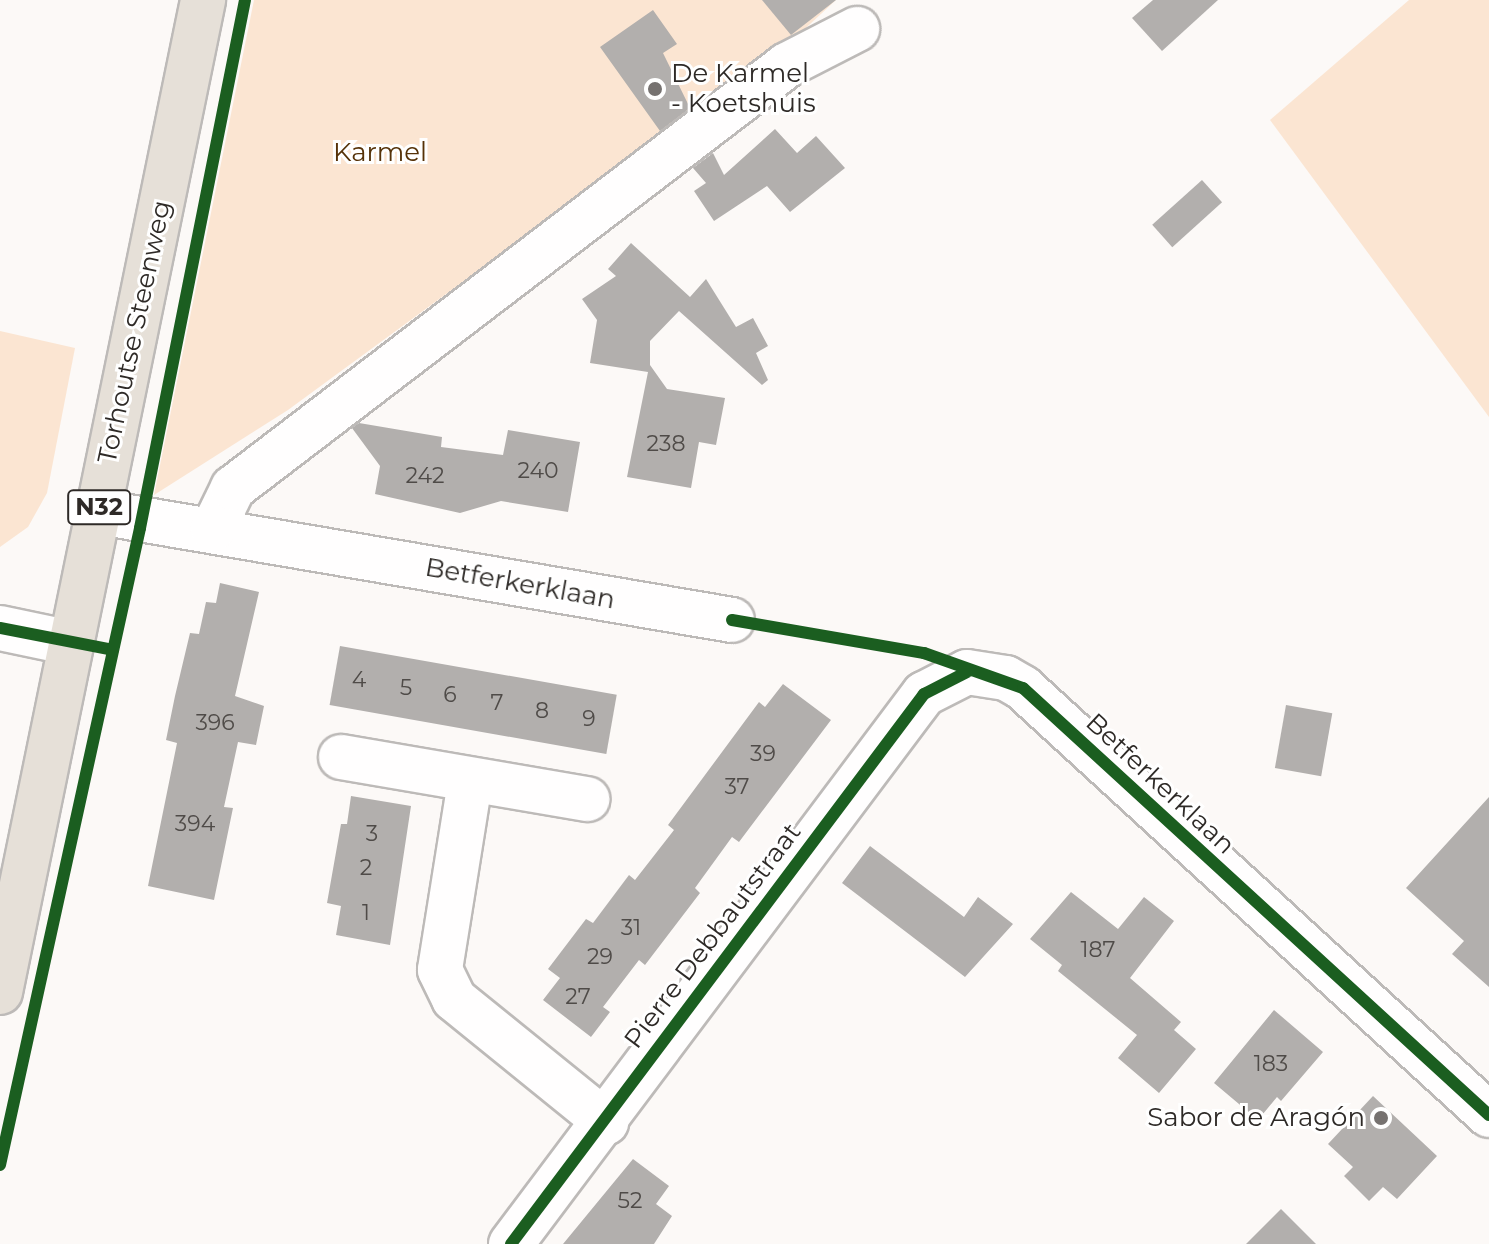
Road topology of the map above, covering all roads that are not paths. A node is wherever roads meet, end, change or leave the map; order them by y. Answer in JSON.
{"nodes":[{"id":1,"x":203,"y":0,"type":"edge"},
{"id":2,"x":857,"y":29,"type":"dead end"},
{"id":3,"x":99,"y":512,"type":"junction"},
{"id":4,"x":213,"y":529,"type":"junction"},
{"id":5,"x":732,"y":620,"type":"dead end"},
{"id":6,"x":0,"y":628,"type":"edge"},
{"id":7,"x":71,"y":643,"type":"junction"},
{"id":8,"x":967,"y":672,"type":"joint"},
{"id":9,"x":341,"y":757,"type":"dead end"},
{"id":10,"x":470,"y":782,"type":"junction"},
{"id":11,"x":587,"y":799,"type":"dead end"},
{"id":12,"x":0,"y":992,"type":"edge"},
{"id":13,"x":1489,"y":1115,"type":"edge"},
{"id":14,"x":606,"y":1122,"type":"junction"},
{"id":15,"x":511,"y":1244,"type":"edge"}],
"edges":[{"from":1,"to":3,"type":"main road","name":"Torhoutse Steenweg","number":"N32"},
{"from":2,"to":4,"type":"street"},
{"from":3,"to":4,"type":"street","name":"Betferkerklaan"},
{"from":3,"to":7,"type":"main road","name":"Torhoutse Steenweg","number":"N32"},
{"from":4,"to":5,"type":"street","name":"Betferkerklaan"},
{"from":6,"to":7,"type":"street"},
{"from":7,"to":12,"type":"main road","name":"Torhoutse Steenweg","number":"N32"},
{"from":8,"to":13,"type":"street","name":"Betferkerklaan"},
{"from":8,"to":14,"type":"street","name":"Pierre Debbautstraat"},
{"from":9,"to":10,"type":"street"},
{"from":10,"to":11,"type":"street"},
{"from":10,"to":14,"type":"street"},
{"from":14,"to":15,"type":"street","name":"Pierre Debbautstraat"}]}
